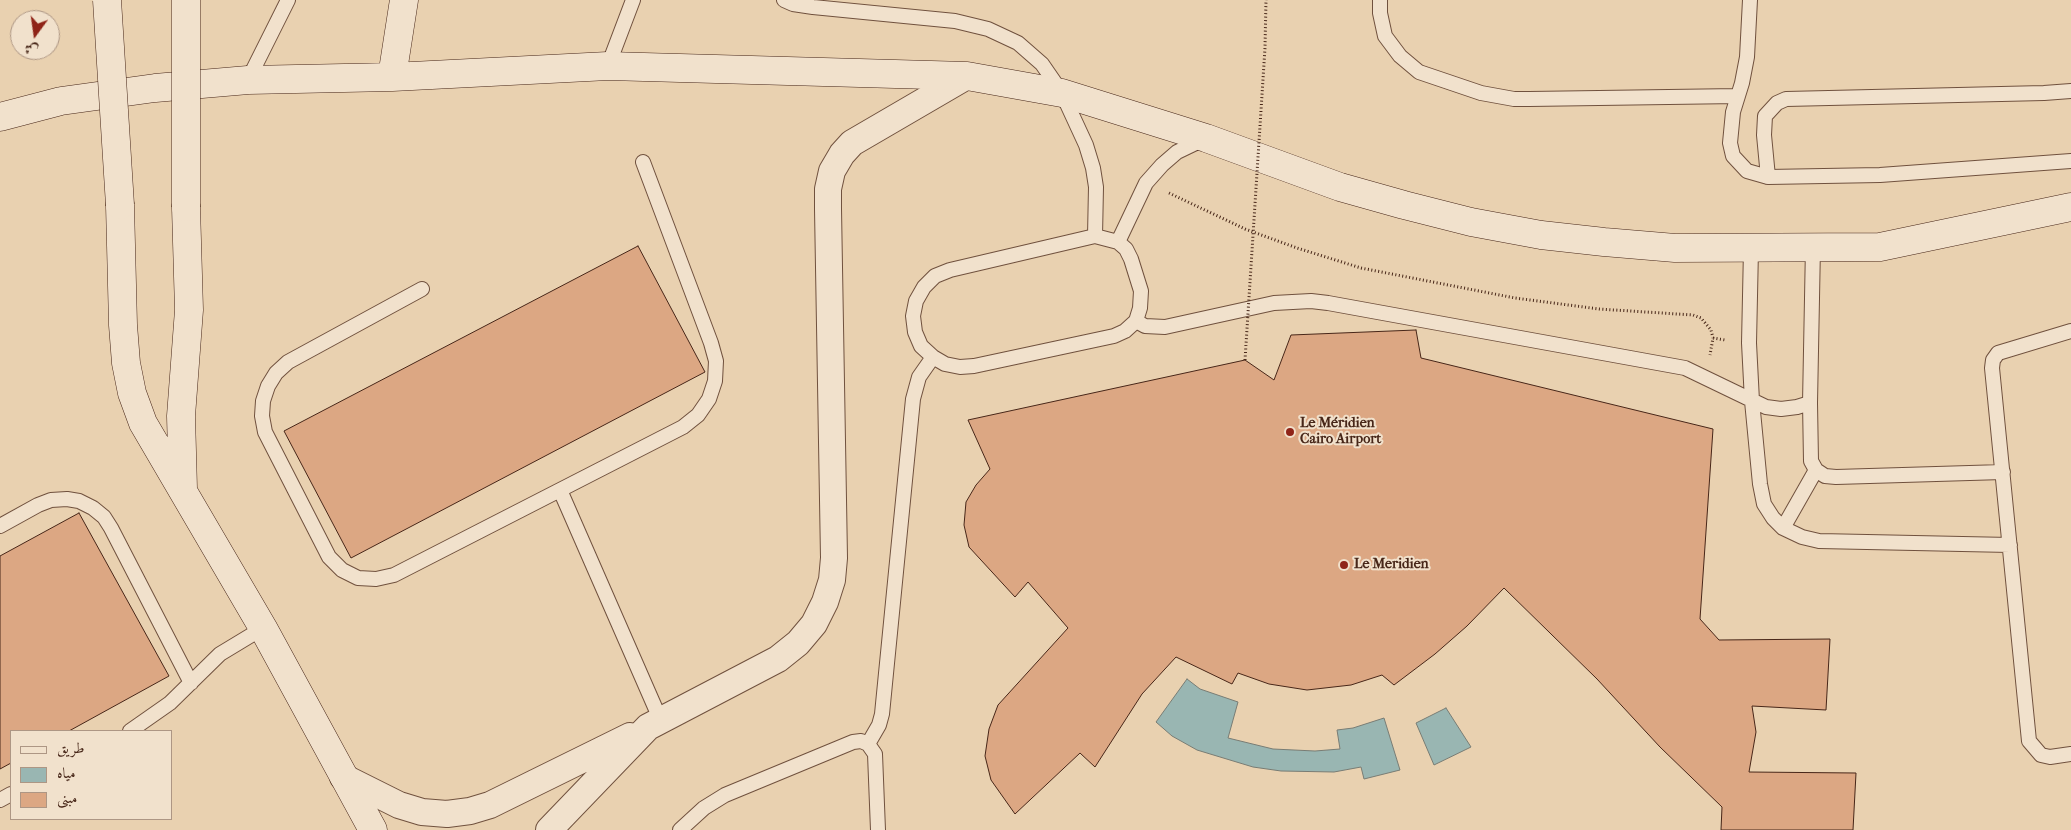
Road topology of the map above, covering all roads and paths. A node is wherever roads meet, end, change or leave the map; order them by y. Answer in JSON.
{"nodes":[{"id":1,"x":107,"y":0,"type":"edge"},
{"id":2,"x":186,"y":0,"type":"edge"},
{"id":3,"x":288,"y":0,"type":"edge"},
{"id":4,"x":404,"y":0,"type":"edge"},
{"id":5,"x":633,"y":0,"type":"edge"},
{"id":6,"x":784,"y":0,"type":"edge"},
{"id":7,"x":1266,"y":0,"type":"edge"},
{"id":8,"x":1380,"y":0,"type":"edge"},
{"id":9,"x":1750,"y":0,"type":"edge"},
{"id":10,"x":608,"y":66,"type":"junction"},
{"id":11,"x":392,"y":76,"type":"junction"},
{"id":12,"x":967,"y":76,"type":"junction"},
{"id":13,"x":248,"y":80,"type":"junction"},
{"id":14,"x":2071,"y":91,"type":"edge"},
{"id":15,"x":1062,"y":93,"type":"junction"},
{"id":16,"x":1738,"y":96,"type":"junction"},
{"id":17,"x":0,"y":117,"type":"edge"},
{"id":18,"x":1206,"y":138,"type":"junction"},
{"id":19,"x":643,"y":162,"type":"dead end"},
{"id":20,"x":2071,"y":162,"type":"edge"},
{"id":21,"x":1768,"y":176,"type":"junction"},
{"id":22,"x":1146,"y":183,"type":"junction"},
{"id":23,"x":2071,"y":207,"type":"edge"},
{"id":24,"x":1094,"y":236,"type":"junction"},
{"id":25,"x":1118,"y":242,"type":"junction"},
{"id":26,"x":1813,"y":246,"type":"junction"},
{"id":27,"x":1751,"y":249,"type":"junction"},
{"id":28,"x":422,"y":289,"type":"dead end"},
{"id":29,"x":1136,"y":321,"type":"junction"},
{"id":30,"x":2071,"y":331,"type":"edge"},
{"id":31,"x":933,"y":358,"type":"junction"},
{"id":32,"x":1246,"y":360,"type":"dead end"},
{"id":33,"x":1707,"y":377,"type":"junction"},
{"id":34,"x":1752,"y":401,"type":"junction"},
{"id":35,"x":1810,"y":403,"type":"junction"},
{"id":36,"x":1816,"y":470,"type":"junction"},
{"id":37,"x":2003,"y":472,"type":"junction"},
{"id":38,"x":184,"y":490,"type":"junction"},
{"id":39,"x":560,"y":490,"type":"junction"},
{"id":40,"x":0,"y":526,"type":"edge"},
{"id":41,"x":1783,"y":528,"type":"junction"},
{"id":42,"x":2010,"y":545,"type":"junction"},
{"id":43,"x":263,"y":628,"type":"junction"},
{"id":44,"x":191,"y":683,"type":"junction"},
{"id":45,"x":654,"y":724,"type":"junction"},
{"id":46,"x":131,"y":730,"type":"edge"},
{"id":47,"x":868,"y":744,"type":"junction"},
{"id":48,"x":2071,"y":754,"type":"edge"},
{"id":49,"x":343,"y":777,"type":"junction"},
{"id":50,"x":373,"y":830,"type":"edge"},
{"id":51,"x":549,"y":830,"type":"edge"},
{"id":52,"x":680,"y":830,"type":"edge"},
{"id":53,"x":878,"y":830,"type":"edge"}],
"edges":[{"from":1,"to":38,"type":"main road","bridge":true},
{"from":2,"to":38,"type":"main road","bridge":true},
{"from":3,"to":13,"type":"lane"},
{"from":4,"to":11,"type":"main road"},
{"from":5,"to":10,"type":"lane"},
{"from":6,"to":15,"type":"lane"},
{"from":7,"to":32,"type":"path","bridge":true},
{"from":8,"to":16,"type":"lane"},
{"from":9,"to":16,"type":"lane"},
{"from":10,"to":11,"type":"main road"},
{"from":10,"to":12,"type":"main road"},
{"from":11,"to":13,"type":"main road"},
{"from":12,"to":15,"type":"main road"},
{"from":12,"to":45,"type":"street"},
{"from":13,"to":17,"type":"main road"},
{"from":14,"to":21,"type":"lane"},
{"from":15,"to":18,"type":"main road"},
{"from":15,"to":24,"type":"lane"},
{"from":16,"to":21,"type":"lane"},
{"from":18,"to":22,"type":"lane"},
{"from":18,"to":27,"type":"main road"},
{"from":19,"to":39,"type":"lane"},
{"from":20,"to":21,"type":"lane"},
{"from":22,"to":25,"type":"lane"},
{"from":22,"to":33,"type":"path"},
{"from":23,"to":26,"type":"main road"},
{"from":24,"to":25,"type":"lane"},
{"from":24,"to":31,"type":"lane"},
{"from":25,"to":29,"type":"lane"},
{"from":26,"to":27,"type":"main road"},
{"from":26,"to":35,"type":"lane"},
{"from":27,"to":34,"type":"lane"},
{"from":28,"to":39,"type":"lane"},
{"from":29,"to":31,"type":"lane"},
{"from":29,"to":33,"type":"lane"},
{"from":30,"to":37,"type":"lane"},
{"from":31,"to":47,"type":"lane"},
{"from":33,"to":34,"type":"lane"},
{"from":34,"to":35,"type":"lane"},
{"from":34,"to":41,"type":"lane"},
{"from":35,"to":36,"type":"lane"},
{"from":36,"to":37,"type":"lane"},
{"from":36,"to":41,"type":"lane"},
{"from":37,"to":42,"type":"lane"},
{"from":38,"to":43,"type":"main road"},
{"from":39,"to":45,"type":"lane"},
{"from":40,"to":44,"type":"lane"},
{"from":41,"to":42,"type":"lane"},
{"from":42,"to":48,"type":"lane"},
{"from":43,"to":44,"type":"lane"},
{"from":43,"to":49,"type":"main road"},
{"from":44,"to":46,"type":"lane"},
{"from":45,"to":49,"type":"street"},
{"from":45,"to":51,"type":"street"},
{"from":47,"to":52,"type":"lane"},
{"from":47,"to":53,"type":"lane"},
{"from":49,"to":50,"type":"main road"}]}
